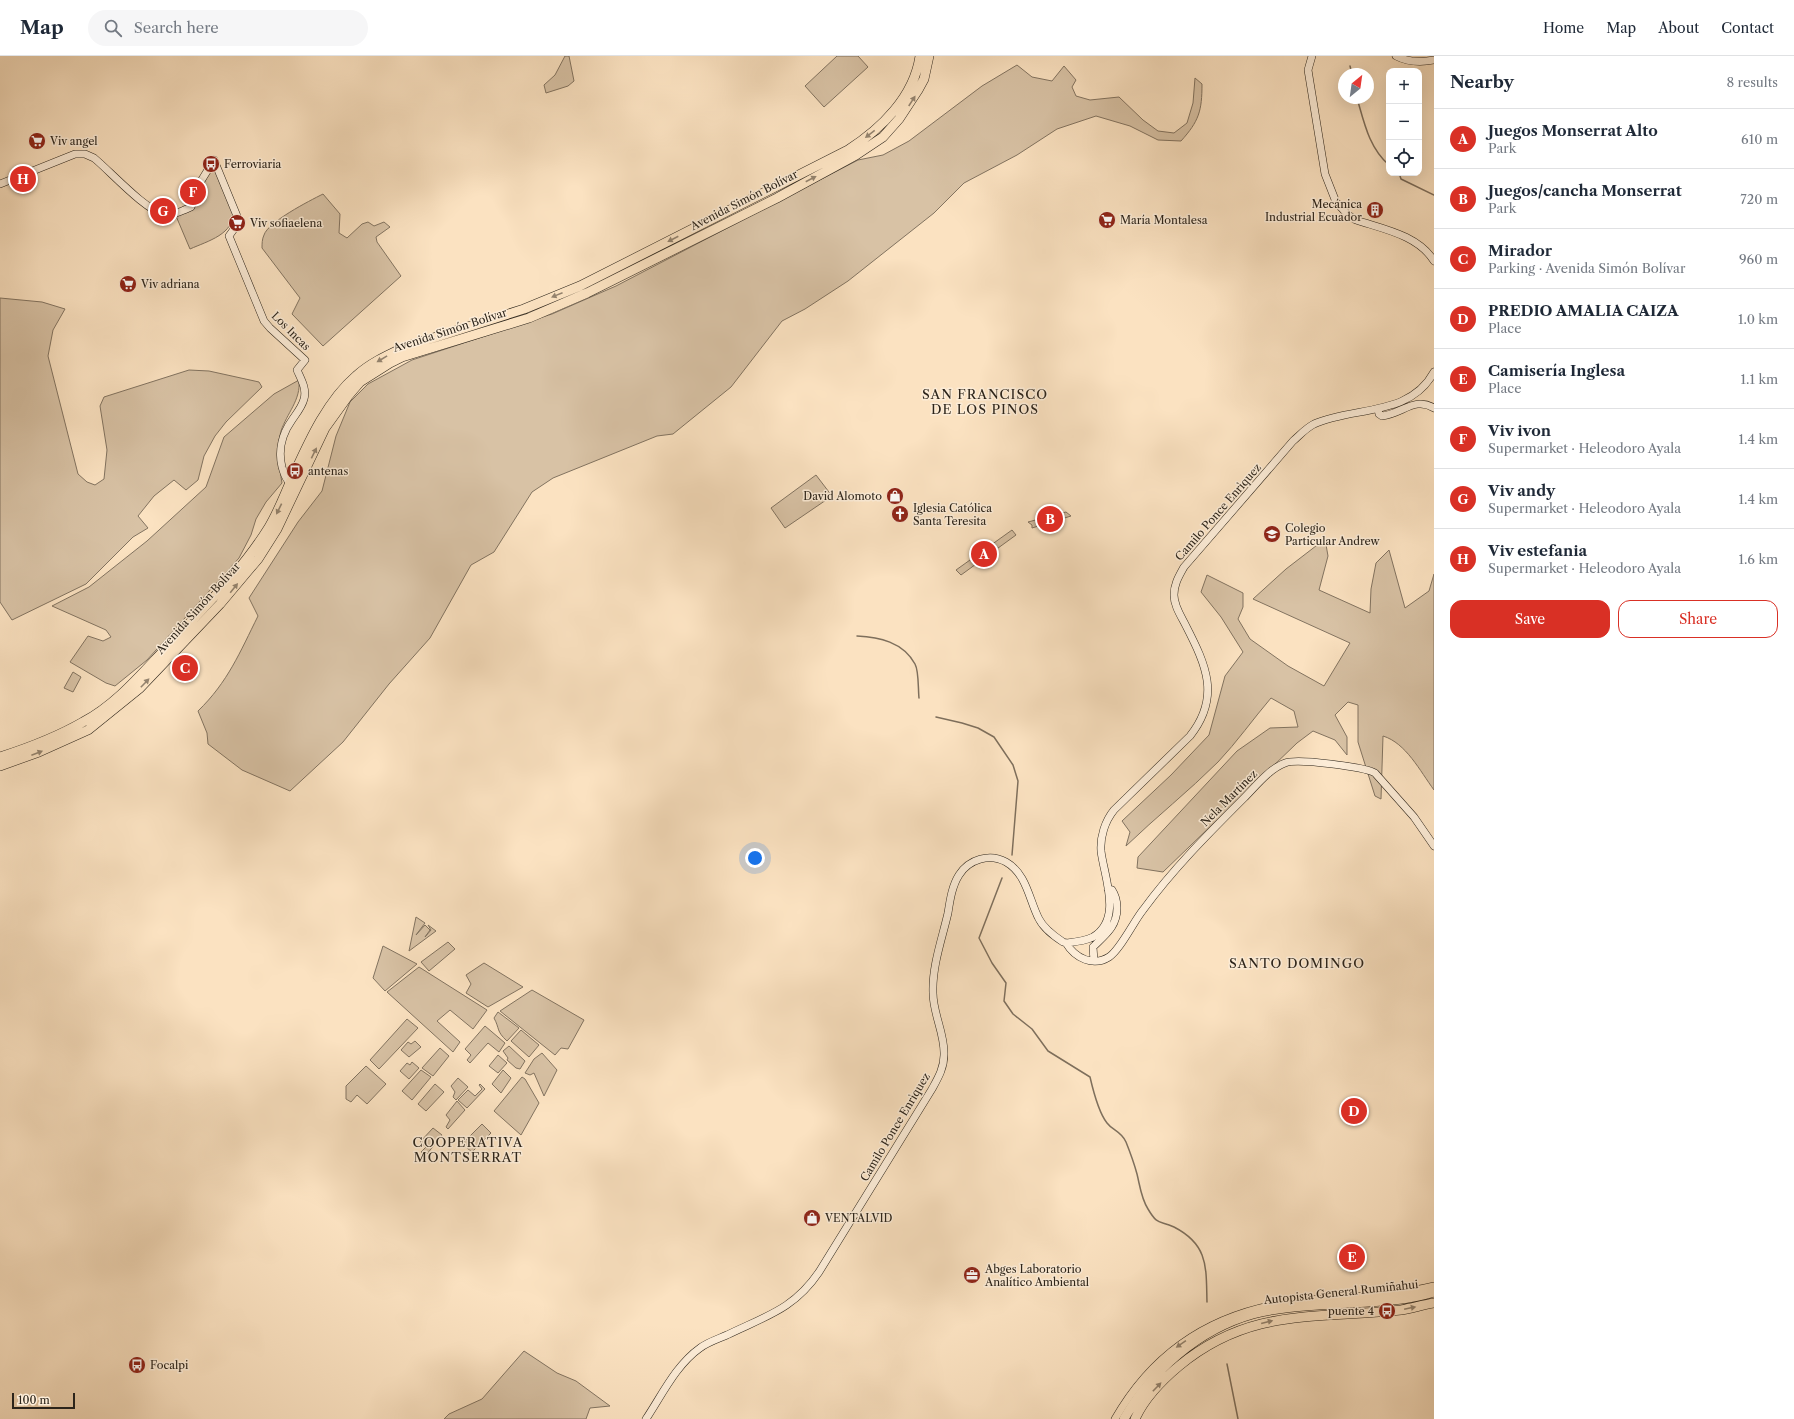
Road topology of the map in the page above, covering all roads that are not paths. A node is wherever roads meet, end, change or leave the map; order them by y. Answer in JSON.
{"nodes":[{"id":1,"x":920,"y":56,"type":"edge"},
{"id":2,"x":929,"y":56,"type":"edge"},
{"id":3,"x":1312,"y":56,"type":"edge"},
{"id":4,"x":1396,"y":56,"type":"edge"},
{"id":5,"x":1434,"y":60,"type":"edge"},
{"id":6,"x":0,"y":184,"type":"edge"},
{"id":7,"x":1434,"y":260,"type":"edge"},
{"id":8,"x":1434,"y":372,"type":"edge"},
{"id":9,"x":1434,"y":408,"type":"edge"},
{"id":10,"x":1378,"y":409,"type":"junction"},
{"id":11,"x":290,"y":483,"type":"junction"},
{"id":12,"x":0,"y":757,"type":"edge"},
{"id":13,"x":0,"y":766,"type":"edge"},
{"id":14,"x":1434,"y":846,"type":"edge"},
{"id":15,"x":1108,"y":889,"type":"junction"},
{"id":16,"x":1066,"y":943,"type":"junction"},
{"id":17,"x":1094,"y":961,"type":"junction"},
{"id":18,"x":1434,"y":1286,"type":"edge"},
{"id":19,"x":1434,"y":1292,"type":"edge"},
{"id":20,"x":1434,"y":1303,"type":"edge"},
{"id":21,"x":646,"y":1419,"type":"edge"},
{"id":22,"x":1116,"y":1419,"type":"edge"},
{"id":23,"x":1124,"y":1419,"type":"edge"},
{"id":24,"x":1135,"y":1419,"type":"edge"}],
"edges":[{"from":1,"to":11,"type":"highway","name":"Avenida Simón Bolívar","one_way":true},
{"from":13,"to":2,"type":"highway","name":"Avenida Simón Bolívar","one_way":true},
{"from":3,"to":7,"type":"main road"},
{"from":4,"to":5,"type":"main road"},
{"from":6,"to":11,"type":"main road","name":"Los Incas"},
{"from":8,"to":10,"type":"main road","name":"Camilo Ponce Enrìquez"},
{"from":9,"to":10,"type":"main road"},
{"from":10,"to":15,"type":"main road","name":"Camilo Ponce Enrìquez"},
{"from":11,"to":12,"type":"highway","name":"Avenida Simón Bolívar","one_way":true},
{"from":14,"to":17,"type":"main road","name":"Nela Martínez"},
{"from":15,"to":16,"type":"main road","name":"Camilo Ponce Enrìquez"},
{"from":15,"to":17,"type":"main road"},
{"from":16,"to":17,"type":"main road"},
{"from":16,"to":21,"type":"main road","name":"Camilo Ponce Enrìquez"},
{"from":18,"to":22,"type":"main road","one_way":true},
{"from":19,"to":23,"type":"highway","name":"Autopista General Rumiñahui"},
{"from":24,"to":20,"type":"highway","name":"Autopista General Rumiñahui","one_way":true}]}
